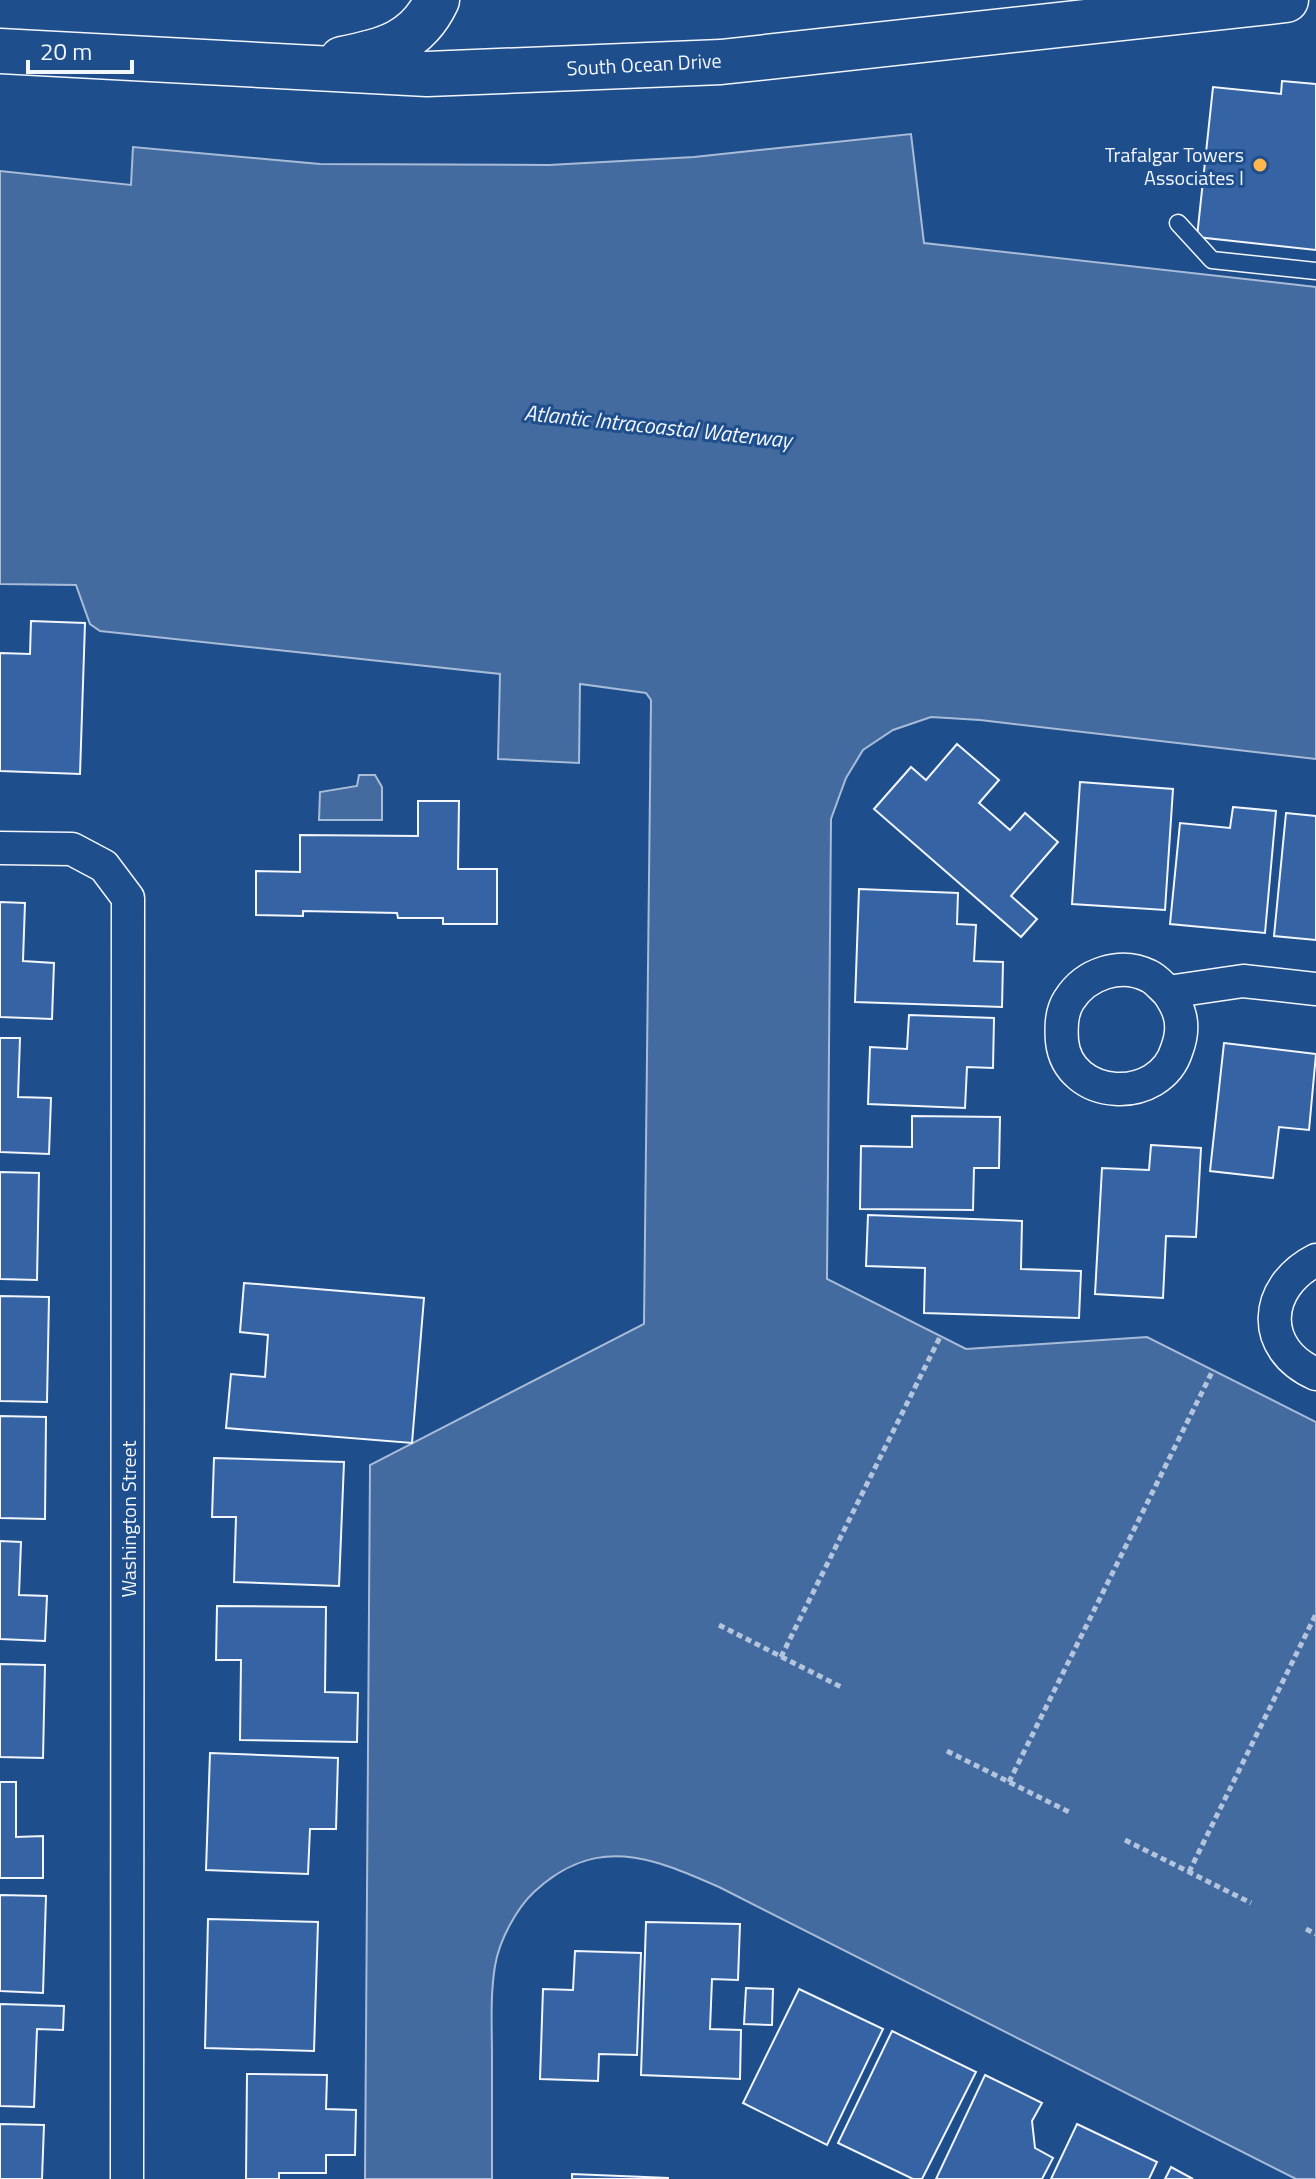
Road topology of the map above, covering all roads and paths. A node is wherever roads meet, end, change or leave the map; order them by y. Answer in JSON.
{"nodes":[{"id":1,"x":437,"y":0,"type":"edge"},
{"id":2,"x":1286,"y":0,"type":"edge"},
{"id":3,"x":1084,"y":11,"type":"edge"},
{"id":4,"x":0,"y":51,"type":"edge"},
{"id":5,"x":248,"y":64,"type":"junction"},
{"id":6,"x":1178,"y":223,"type":"dead end"},
{"id":7,"x":1316,"y":271,"type":"edge"},
{"id":8,"x":0,"y":848,"type":"edge"},
{"id":9,"x":1316,"y":989,"type":"edge"},
{"id":10,"x":1168,"y":992,"type":"dead end"},
{"id":11,"x":1316,"y":1260,"type":"edge"},
{"id":12,"x":941,"y":1335,"type":"dead end"},
{"id":13,"x":1213,"y":1370,"type":"dead end"},
{"id":14,"x":1316,"y":1374,"type":"edge"},
{"id":15,"x":1316,"y":1614,"type":"edge"},
{"id":16,"x":719,"y":1625,"type":"dead end"},
{"id":17,"x":781,"y":1657,"type":"junction"},
{"id":18,"x":843,"y":1688,"type":"dead end"},
{"id":19,"x":947,"y":1751,"type":"dead end"},
{"id":20,"x":1009,"y":1782,"type":"junction"},
{"id":21,"x":1071,"y":1813,"type":"dead end"},
{"id":22,"x":1125,"y":1840,"type":"dead end"},
{"id":23,"x":1189,"y":1872,"type":"junction"},
{"id":24,"x":1251,"y":1903,"type":"dead end"},
{"id":25,"x":1306,"y":1929,"type":"dead end"},
{"id":26,"x":1316,"y":1934,"type":"edge"},
{"id":27,"x":127,"y":2179,"type":"edge"}],
"edges":[{"from":1,"to":5,"type":"main road"},
{"from":2,"to":3,"type":"main road","name":"South Ocean Drive"},
{"from":3,"to":5,"type":"main road","name":"South Ocean Drive"},
{"from":4,"to":5,"type":"main road","name":"South Ocean Drive"},
{"from":6,"to":7,"type":"lane"},
{"from":8,"to":27,"type":"street","name":"Washington Street"},
{"from":9,"to":10,"type":"street"},
{"from":11,"to":14,"type":"street"},
{"from":12,"to":17,"type":"path"},
{"from":13,"to":20,"type":"path"},
{"from":15,"to":23,"type":"path"},
{"from":16,"to":17,"type":"path"},
{"from":17,"to":18,"type":"path"},
{"from":19,"to":20,"type":"path"},
{"from":20,"to":21,"type":"path"},
{"from":22,"to":23,"type":"path"},
{"from":23,"to":24,"type":"path"},
{"from":25,"to":26,"type":"path"}]}
